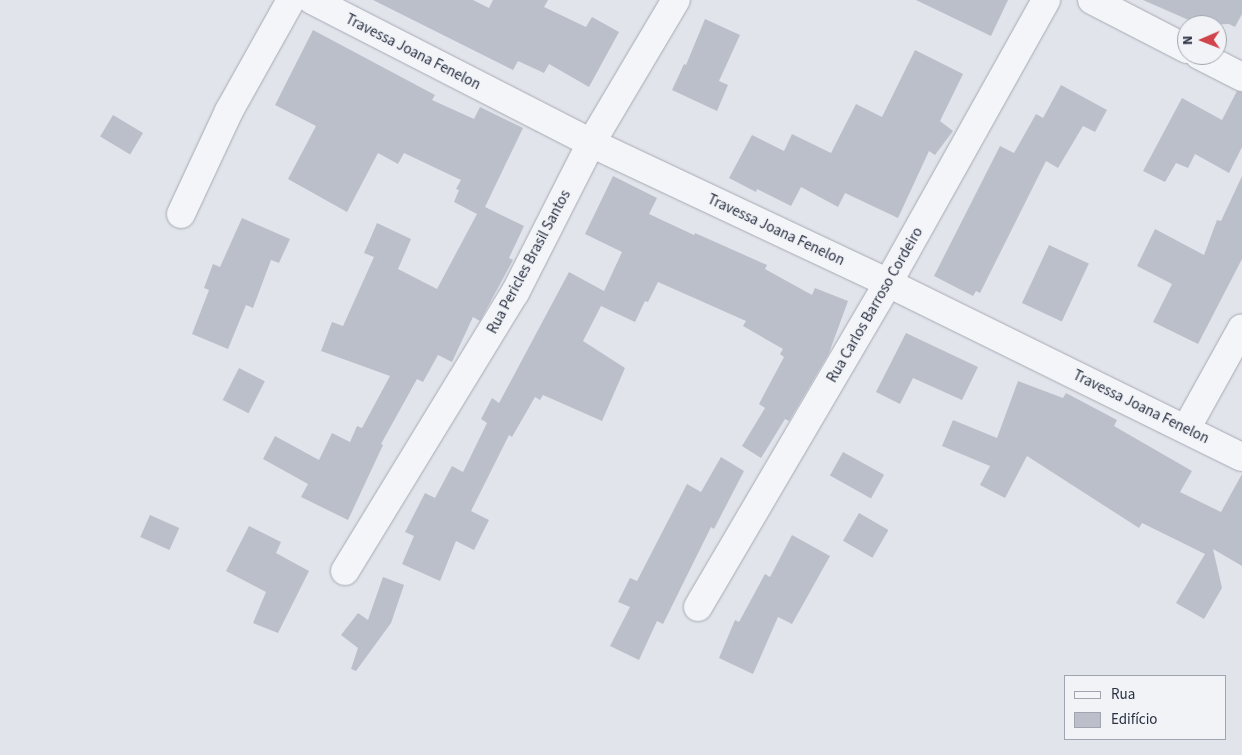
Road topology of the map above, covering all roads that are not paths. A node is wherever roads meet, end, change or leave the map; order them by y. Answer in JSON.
{"nodes":[{"id":1,"x":291,"y":0,"type":"edge"},
{"id":2,"x":312,"y":0,"type":"edge"},
{"id":3,"x":676,"y":0,"type":"edge"},
{"id":4,"x":1046,"y":0,"type":"edge"},
{"id":5,"x":1092,"y":0,"type":"edge"},
{"id":6,"x":1177,"y":44,"type":"edge"},
{"id":7,"x":1219,"y":65,"type":"edge"},
{"id":8,"x":1242,"y":77,"type":"edge"},
{"id":9,"x":591,"y":144,"type":"junction"},
{"id":10,"x":181,"y":214,"type":"dead end"},
{"id":11,"x":888,"y":283,"type":"junction"},
{"id":12,"x":1242,"y":328,"type":"edge"},
{"id":13,"x":1186,"y":429,"type":"junction"},
{"id":14,"x":1242,"y":457,"type":"edge"},
{"id":15,"x":345,"y":571,"type":"dead end"},
{"id":16,"x":698,"y":607,"type":"dead end"}],
"edges":[{"from":1,"to":10,"type":"street"},
{"from":2,"to":9,"type":"street","name":"Travessa Joana Fenelon"},
{"from":3,"to":9,"type":"street","name":"Rua Pericles Brasil Santos"},
{"from":4,"to":11,"type":"street","name":"Rua Carlos Barroso Cordeiro"},
{"from":5,"to":6,"type":"street"},
{"from":7,"to":8,"type":"street"},
{"from":9,"to":11,"type":"street","name":"Travessa Joana Fenelon"},
{"from":9,"to":15,"type":"street","name":"Rua Pericles Brasil Santos"},
{"from":11,"to":13,"type":"street","name":"Travessa Joana Fenelon"},
{"from":11,"to":16,"type":"street","name":"Rua Carlos Barroso Cordeiro"},
{"from":12,"to":13,"type":"street"},
{"from":13,"to":14,"type":"street","name":"Travessa Joana Fenelon"}]}
